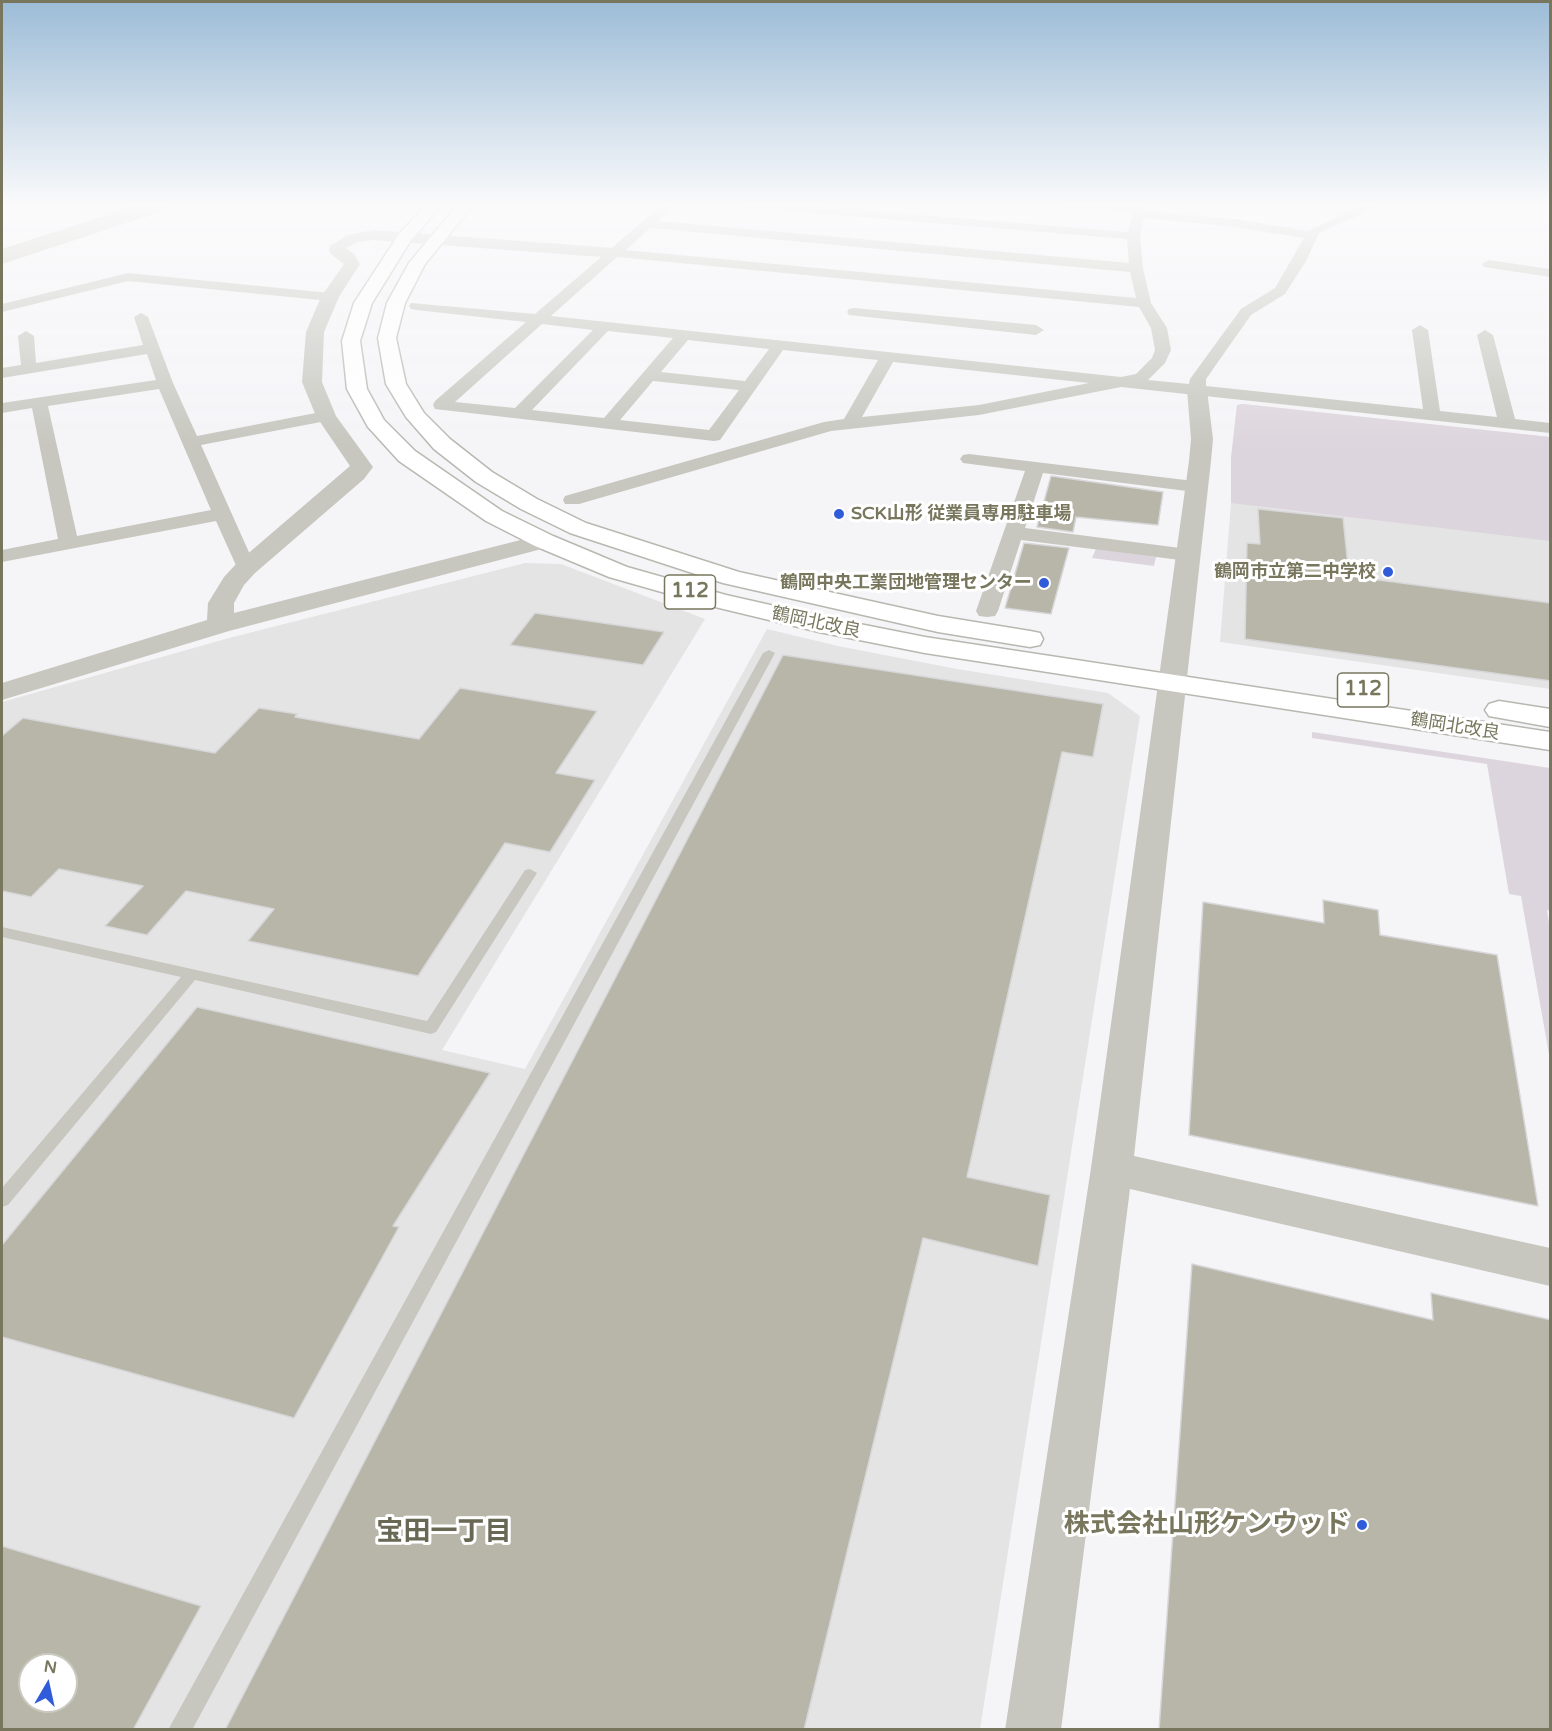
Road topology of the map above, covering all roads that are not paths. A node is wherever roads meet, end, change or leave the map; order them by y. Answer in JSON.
{"nodes":[{"id":1,"x":100,"y":284,"type":"edge"},
{"id":2,"x":196,"y":284,"type":"edge"},
{"id":3,"x":339,"y":284,"type":"edge"},
{"id":4,"x":375,"y":284,"type":"edge"},
{"id":5,"x":406,"y":284,"type":"edge"},
{"id":6,"x":580,"y":284,"type":"edge"},
{"id":7,"x":872,"y":284,"type":"edge"},
{"id":8,"x":946,"y":284,"type":"edge"},
{"id":9,"x":1140,"y":284,"type":"edge"},
{"id":10,"x":1285,"y":284,"type":"edge"},
{"id":11,"x":1049,"y":294,"type":"junction"},
{"id":12,"x":330,"y":297,"type":"junction"},
{"id":13,"x":1144,"y":303,"type":"junction"},
{"id":14,"x":416,"y":306,"type":"dead end"},
{"id":15,"x":2,"y":308,"type":"edge"},
{"id":16,"x":141,"y":317,"type":"dead end"},
{"id":17,"x":540,"y":320,"type":"junction"},
{"id":18,"x":605,"y":326,"type":"junction"},
{"id":19,"x":1420,"y":330,"type":"dead end"},
{"id":20,"x":684,"y":335,"type":"junction"},
{"id":21,"x":1485,"y":335,"type":"dead end"},
{"id":22,"x":26,"y":336,"type":"dead end"},
{"id":23,"x":779,"y":345,"type":"junction"},
{"id":24,"x":154,"y":348,"type":"junction"},
{"id":25,"x":888,"y":356,"type":"junction"},
{"id":26,"x":29,"y":368,"type":"junction"},
{"id":27,"x":2,"y":373,"type":"edge"},
{"id":28,"x":650,"y":376,"type":"junction"},
{"id":29,"x":1127,"y":381,"type":"junction"},
{"id":30,"x":165,"y":382,"type":"junction"},
{"id":31,"x":750,"y":386,"type":"junction"},
{"id":32,"x":1197,"y":390,"type":"junction"},
{"id":33,"x":39,"y":401,"type":"junction"},
{"id":34,"x":2,"y":408,"type":"edge"},
{"id":35,"x":519,"y":414,"type":"junction"},
{"id":36,"x":1432,"y":415,"type":"junction"},
{"id":37,"x":326,"y":416,"type":"junction"},
{"id":38,"x":1508,"y":423,"type":"junction"},
{"id":39,"x":608,"y":424,"type":"junction"},
{"id":40,"x":850,"y":424,"type":"junction"},
{"id":41,"x":1551,"y":428,"type":"edge"},
{"id":42,"x":192,"y":442,"type":"junction"},
{"id":43,"x":969,"y":459,"type":"dead end"},
{"id":44,"x":1036,"y":467,"type":"junction"},
{"id":45,"x":1196,"y":486,"type":"junction"},
{"id":46,"x":572,"y":500,"type":"dead end"},
{"id":47,"x":224,"y":514,"type":"junction"},
{"id":48,"x":1014,"y":533,"type":"junction"},
{"id":49,"x":544,"y":541,"type":"junction"},
{"id":50,"x":69,"y":543,"type":"junction"},
{"id":51,"x":1188,"y":555,"type":"junction"},
{"id":52,"x":2,"y":556,"type":"edge"},
{"id":53,"x":246,"y":568,"type":"junction"},
{"id":54,"x":987,"y":611,"type":"dead end"},
{"id":55,"x":220,"y":625,"type":"junction"},
{"id":56,"x":769,"y":653,"type":"dead end"},
{"id":57,"x":1173,"y":672,"type":"junction"},
{"id":58,"x":2,"y":692,"type":"edge"},
{"id":59,"x":1551,"y":718,"type":"edge"},
{"id":60,"x":1551,"y":741,"type":"edge"},
{"id":61,"x":530,"y":873,"type":"dead end"},
{"id":62,"x":2,"y":932,"type":"edge"},
{"id":63,"x":192,"y":975,"type":"junction"},
{"id":64,"x":1112,"y":1168,"type":"junction"},
{"id":65,"x":2,"y":1200,"type":"edge"},
{"id":66,"x":1551,"y":1268,"type":"edge"},
{"id":67,"x":178,"y":1730,"type":"edge"},
{"id":68,"x":1033,"y":1730,"type":"edge"}],
"edges":[{"from":1,"to":15,"type":"street"},
{"from":2,"to":12,"type":"street"},
{"from":3,"to":12,"type":"street"},
{"from":4,"to":49,"type":"highway","name":"鶴岡北改良","number":"112"},
{"from":5,"to":57,"type":"highway","name":"鶴岡北改良","number":"112"},
{"from":6,"to":17,"type":"street"},
{"from":7,"to":11,"type":"street"},
{"from":8,"to":11,"type":"street"},
{"from":9,"to":13,"type":"street"},
{"from":10,"to":32,"type":"street"},
{"from":11,"to":13,"type":"street"},
{"from":12,"to":37,"type":"street"},
{"from":13,"to":29,"type":"street"},
{"from":14,"to":17,"type":"street"},
{"from":16,"to":24,"type":"street"},
{"from":17,"to":18,"type":"street"},
{"from":17,"to":35,"type":"street"},
{"from":18,"to":20,"type":"street"},
{"from":18,"to":35,"type":"street"},
{"from":19,"to":36,"type":"street"},
{"from":20,"to":23,"type":"street"},
{"from":20,"to":28,"type":"street"},
{"from":21,"to":38,"type":"street"},
{"from":22,"to":26,"type":"street"},
{"from":23,"to":25,"type":"street"},
{"from":23,"to":31,"type":"street"},
{"from":24,"to":26,"type":"street"},
{"from":24,"to":30,"type":"street"},
{"from":25,"to":29,"type":"street"},
{"from":25,"to":40,"type":"street"},
{"from":26,"to":27,"type":"street"},
{"from":28,"to":31,"type":"street"},
{"from":28,"to":39,"type":"street"},
{"from":29,"to":32,"type":"street"},
{"from":29,"to":40,"type":"street"},
{"from":30,"to":33,"type":"street"},
{"from":30,"to":42,"type":"street"},
{"from":31,"to":39,"type":"street"},
{"from":32,"to":36,"type":"street"},
{"from":32,"to":45,"type":"street"},
{"from":33,"to":34,"type":"street"},
{"from":33,"to":50,"type":"street"},
{"from":35,"to":39,"type":"street"},
{"from":36,"to":38,"type":"street"},
{"from":37,"to":42,"type":"street"},
{"from":37,"to":53,"type":"street"},
{"from":38,"to":41,"type":"street"},
{"from":40,"to":46,"type":"street"},
{"from":42,"to":47,"type":"street"},
{"from":43,"to":44,"type":"street"},
{"from":44,"to":45,"type":"street"},
{"from":44,"to":48,"type":"street"},
{"from":45,"to":51,"type":"street"},
{"from":47,"to":50,"type":"street"},
{"from":47,"to":53,"type":"street"},
{"from":48,"to":51,"type":"street"},
{"from":48,"to":54,"type":"street"},
{"from":49,"to":55,"type":"street"},
{"from":49,"to":57,"type":"highway","name":"鶴岡北改良","number":"112"},
{"from":50,"to":52,"type":"street"},
{"from":51,"to":57,"type":"street"},
{"from":53,"to":55,"type":"street"},
{"from":55,"to":58,"type":"street"},
{"from":56,"to":67,"type":"lane"},
{"from":57,"to":59,"type":"highway","name":"鶴岡北改良","number":"112"},
{"from":57,"to":60,"type":"highway","name":"鶴岡北改良","number":"112"},
{"from":57,"to":64,"type":"street"},
{"from":61,"to":63,"type":"lane"},
{"from":62,"to":63,"type":"lane"},
{"from":63,"to":65,"type":"lane"},
{"from":64,"to":66,"type":"street"},
{"from":64,"to":68,"type":"street"}]}
